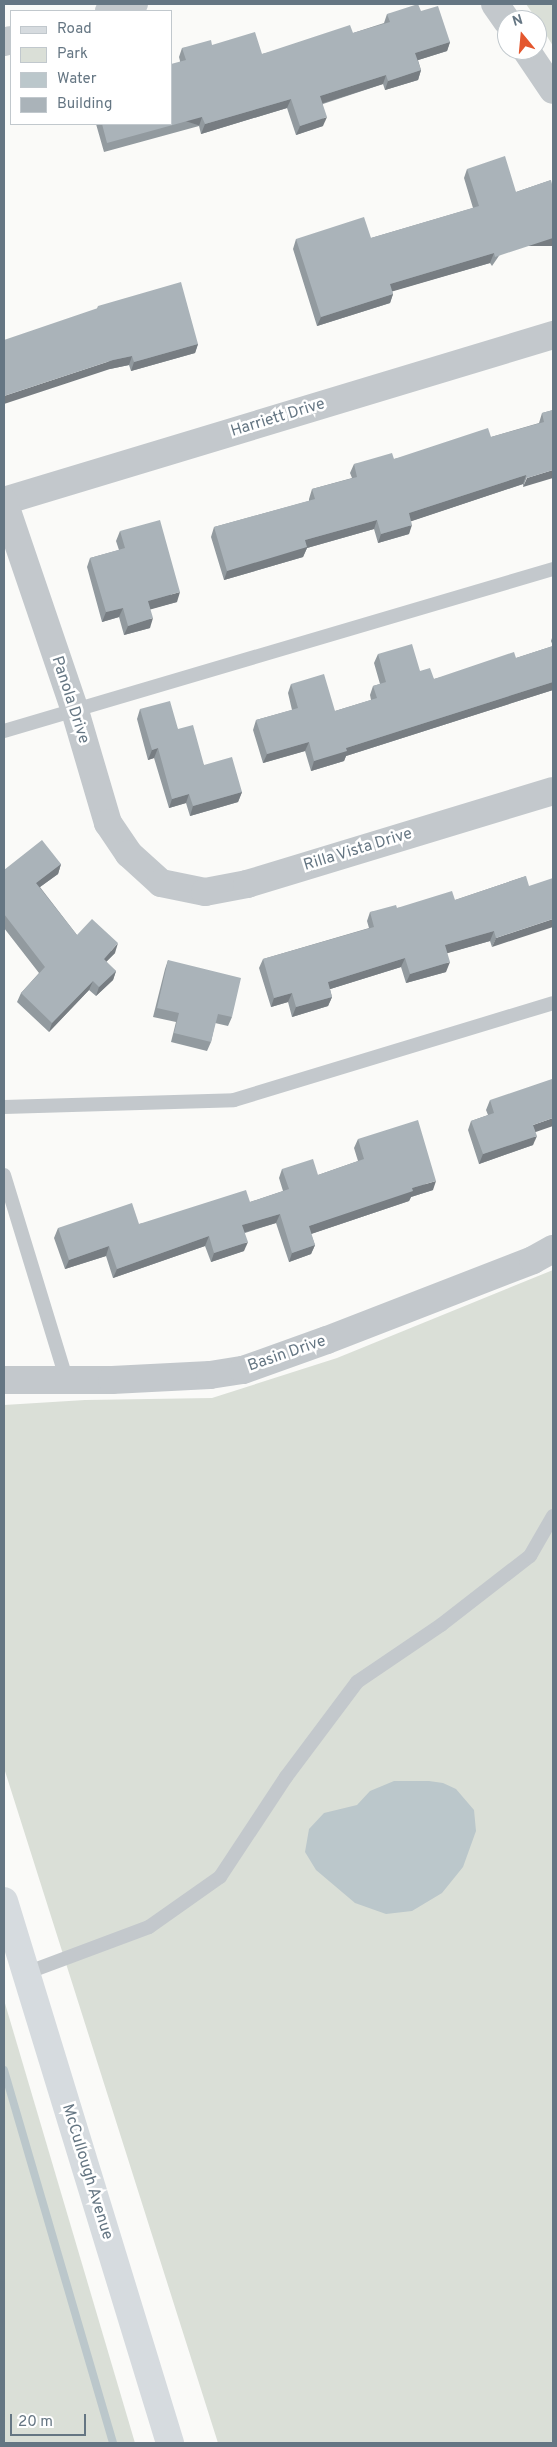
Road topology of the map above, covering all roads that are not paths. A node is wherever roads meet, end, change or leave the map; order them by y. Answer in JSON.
{"nodes":[{"id":1,"x":134,"y":4,"type":"edge"},
{"id":2,"x":113,"y":10,"type":"edge"},
{"id":3,"x":533,"y":60,"type":"edge"},
{"id":4,"x":553,"y":90,"type":"edge"},
{"id":5,"x":553,"y":335,"type":"edge"},
{"id":6,"x":4,"y":501,"type":"edge"},
{"id":7,"x":553,"y":569,"type":"edge"},
{"id":8,"x":75,"y":711,"type":"junction"},
{"id":9,"x":4,"y":731,"type":"edge"},
{"id":10,"x":553,"y":791,"type":"edge"},
{"id":11,"x":161,"y":883,"type":"joint"},
{"id":12,"x":553,"y":1003,"type":"edge"},
{"id":13,"x":4,"y":1107,"type":"edge"},
{"id":14,"x":4,"y":1175,"type":"edge"},
{"id":15,"x":553,"y":1249,"type":"edge"},
{"id":16,"x":66,"y":1378,"type":"junction"},
{"id":17,"x":4,"y":1380,"type":"edge"},
{"id":18,"x":553,"y":1516,"type":"edge"},
{"id":19,"x":4,"y":1901,"type":"edge"},
{"id":20,"x":26,"y":1973,"type":"junction"},
{"id":21,"x":170,"y":2443,"type":"edge"}],
"edges":[{"from":1,"to":2,"type":"street"},
{"from":3,"to":4,"type":"street"},
{"from":5,"to":6,"type":"street","name":"Harriett Drive"},
{"from":6,"to":8,"type":"street","name":"Panola Drive"},
{"from":7,"to":8,"type":"lane"},
{"from":8,"to":9,"type":"lane"},
{"from":8,"to":11,"type":"street","name":"Panola Drive"},
{"from":10,"to":11,"type":"street","name":"Rilla Vista Drive"},
{"from":12,"to":13,"type":"lane"},
{"from":14,"to":16,"type":"lane"},
{"from":15,"to":16,"type":"street","name":"Basin Drive"},
{"from":16,"to":17,"type":"street","name":"Basin Drive"},
{"from":18,"to":20,"type":"lane"},
{"from":19,"to":20,"type":"main road","name":"McCullough Avenue"},
{"from":20,"to":21,"type":"main road","name":"McCullough Avenue"}]}
